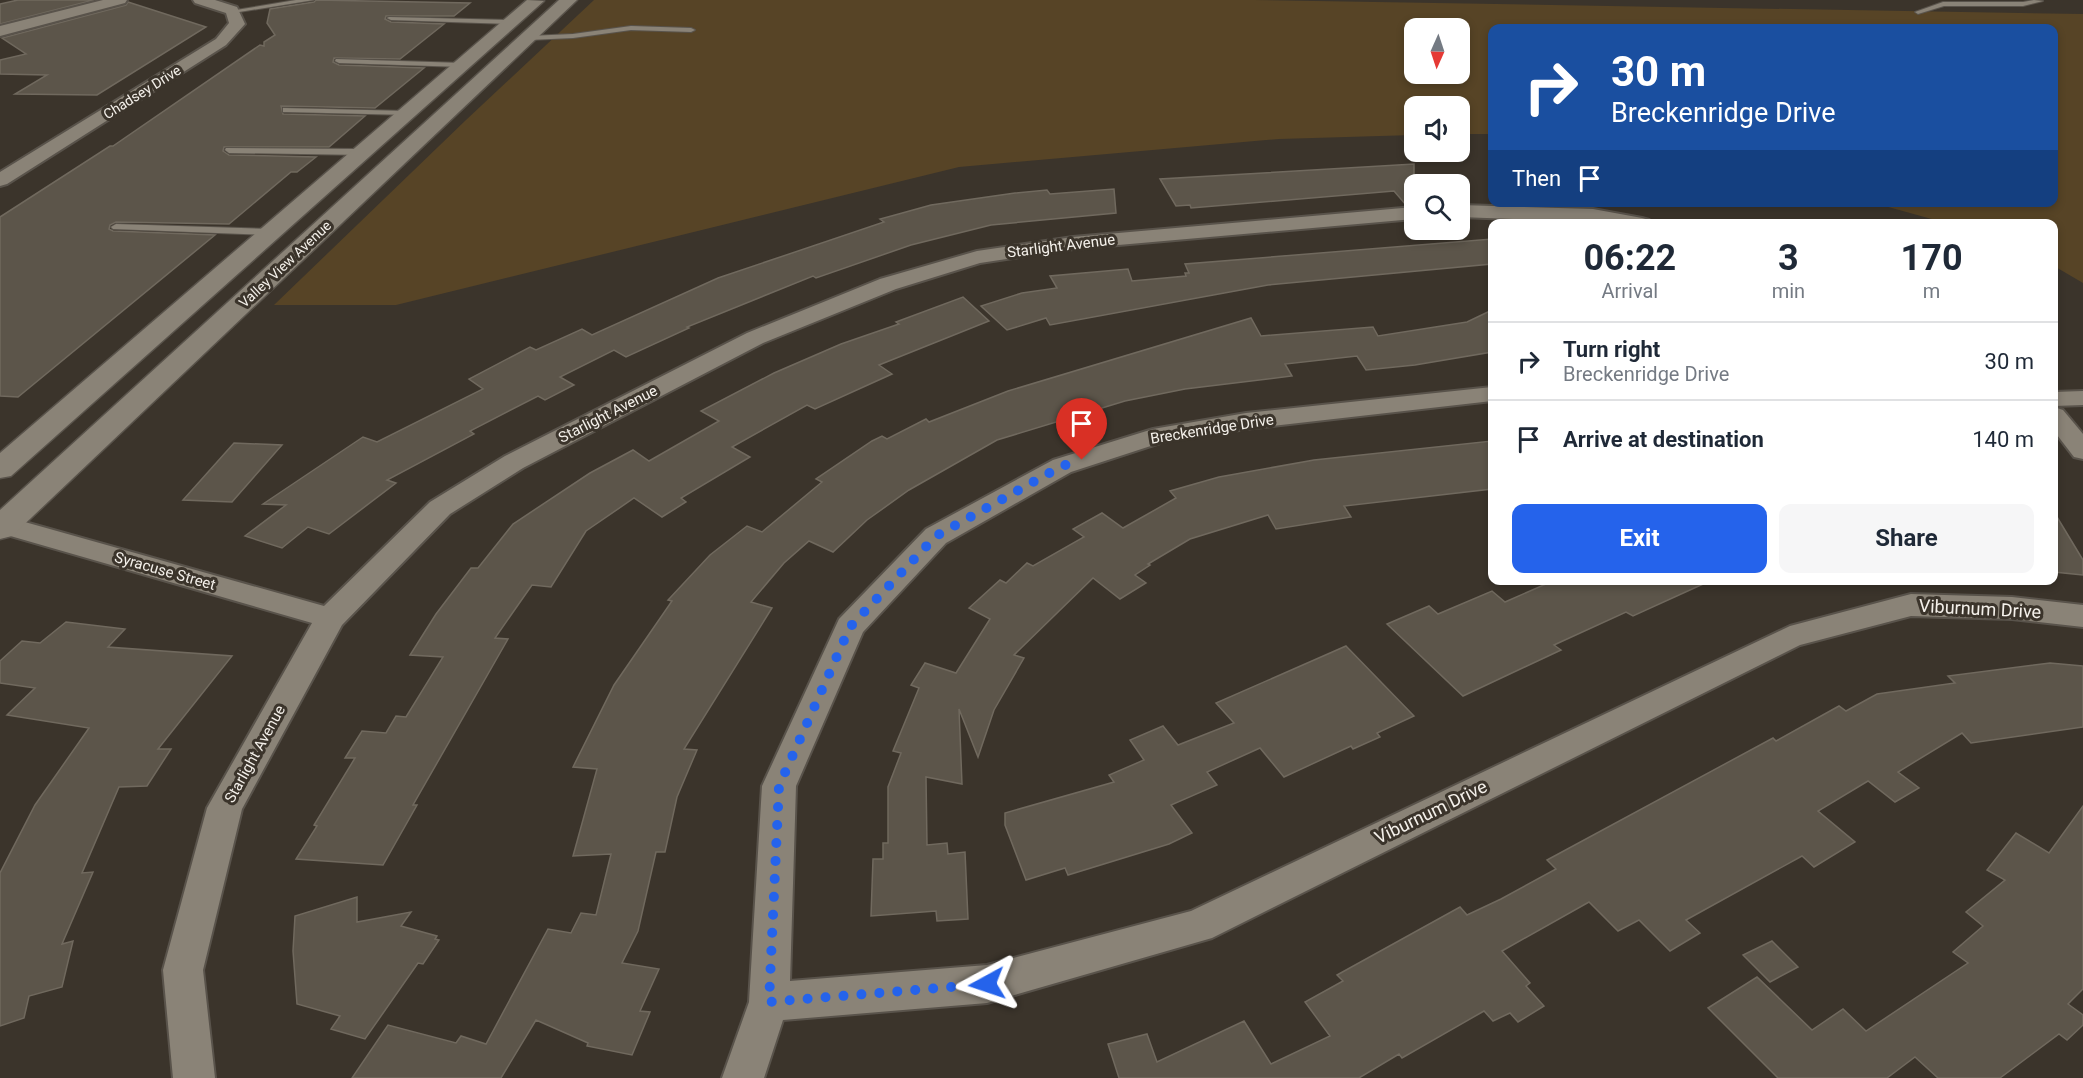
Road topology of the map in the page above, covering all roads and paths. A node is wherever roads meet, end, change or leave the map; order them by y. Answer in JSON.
{"nodes":[{"id":1,"x":120,"y":0,"type":"edge"},
{"id":2,"x":200,"y":0,"type":"edge"},
{"id":3,"x":311,"y":0,"type":"edge"},
{"id":4,"x":537,"y":0,"type":"edge"},
{"id":5,"x":569,"y":0,"type":"edge"},
{"id":6,"x":2038,"y":0,"type":"edge"},
{"id":7,"x":233,"y":11,"type":"junction"},
{"id":8,"x":1918,"y":12,"type":"dead end"},
{"id":9,"x":391,"y":18,"type":"dead end"},
{"id":10,"x":521,"y":30,"type":"junction"},
{"id":11,"x":691,"y":30,"type":"dead end"},
{"id":12,"x":0,"y":31,"type":"edge"},
{"id":13,"x":339,"y":61,"type":"dead end"},
{"id":14,"x":463,"y":65,"type":"junction"},
{"id":15,"x":286,"y":110,"type":"dead end"},
{"id":16,"x":408,"y":112,"type":"junction"},
{"id":17,"x":229,"y":150,"type":"dead end"},
{"id":18,"x":363,"y":152,"type":"junction"},
{"id":19,"x":0,"y":180,"type":"edge"},
{"id":20,"x":1470,"y":211,"type":"edge"},
{"id":21,"x":1404,"y":214,"type":"edge"},
{"id":22,"x":1615,"y":219,"type":"edge"},
{"id":23,"x":116,"y":226,"type":"dead end"},
{"id":24,"x":272,"y":232,"type":"junction"},
{"id":25,"x":1488,"y":394,"type":"edge"},
{"id":26,"x":2083,"y":398,"type":"edge"},
{"id":27,"x":2058,"y":399,"type":"edge"},
{"id":28,"x":2058,"y":420,"type":"edge"},
{"id":29,"x":2083,"y":451,"type":"edge"},
{"id":30,"x":0,"y":469,"type":"edge"},
{"id":31,"x":1,"y":526,"type":"edge"},
{"id":32,"x":2083,"y":616,"type":"edge"},
{"id":33,"x":330,"y":618,"type":"junction"},
{"id":34,"x":769,"y":1002,"type":"junction"},
{"id":35,"x":194,"y":1078,"type":"edge"},
{"id":36,"x":743,"y":1078,"type":"edge"}],
"edges":[{"from":1,"to":12,"type":"street"},
{"from":2,"to":7,"type":"street"},
{"from":3,"to":7,"type":"lane"},
{"from":4,"to":10,"type":"main road","name":"Valley View Avenue"},
{"from":5,"to":10,"type":"main road","name":"Valley View Avenue"},
{"from":6,"to":8,"type":"lane"},
{"from":7,"to":19,"type":"street","name":"Chadsey Drive"},
{"from":9,"to":10,"type":"lane"},
{"from":10,"to":11,"type":"lane"},
{"from":10,"to":14,"type":"main road","name":"Valley View Avenue"},
{"from":10,"to":31,"type":"main road","name":"Valley View Avenue"},
{"from":13,"to":14,"type":"lane"},
{"from":14,"to":16,"type":"main road","name":"Valley View Avenue"},
{"from":15,"to":16,"type":"lane"},
{"from":16,"to":18,"type":"main road","name":"Valley View Avenue"},
{"from":17,"to":18,"type":"lane"},
{"from":18,"to":24,"type":"main road","name":"Valley View Avenue"},
{"from":20,"to":22,"type":"street"},
{"from":21,"to":33,"type":"street","name":"Starlight Avenue"},
{"from":23,"to":24,"type":"lane"},
{"from":24,"to":30,"type":"main road","name":"Valley View Avenue"},
{"from":25,"to":34,"type":"street","name":"Breckenridge Drive"},
{"from":26,"to":27,"type":"street"},
{"from":28,"to":29,"type":"street"},
{"from":31,"to":33,"type":"street","name":"Syracuse Street"},
{"from":32,"to":34,"type":"street","name":"Viburnum Drive"},
{"from":33,"to":35,"type":"street","name":"Starlight Avenue"},
{"from":34,"to":36,"type":"street","name":"Breckenridge Drive"}]}
